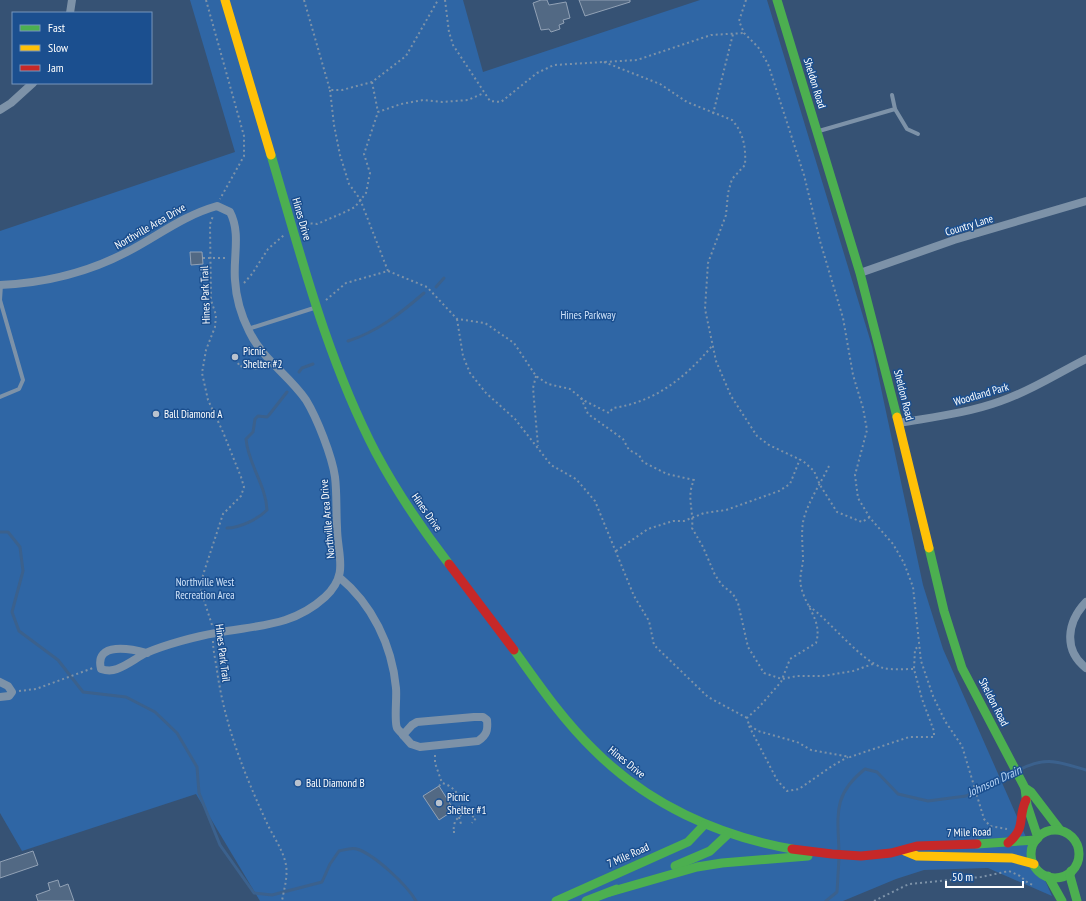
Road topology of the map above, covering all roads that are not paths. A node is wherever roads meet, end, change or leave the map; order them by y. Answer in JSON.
{"nodes":[{"id":1,"x":72,"y":0,"type":"edge"},
{"id":2,"x":225,"y":0,"type":"edge"},
{"id":3,"x":777,"y":0,"type":"edge"},
{"id":4,"x":70,"y":12,"type":"edge"},
{"id":5,"x":32,"y":84,"type":"edge"},
{"id":6,"x":892,"y":95,"type":"dead end"},
{"id":7,"x":895,"y":109,"type":"junction"},
{"id":8,"x":0,"y":110,"type":"edge"},
{"id":9,"x":817,"y":132,"type":"junction"},
{"id":10,"x":918,"y":134,"type":"dead end"},
{"id":11,"x":1086,"y":201,"type":"edge"},
{"id":12,"x":860,"y":273,"type":"junction"},
{"id":13,"x":1,"y":285,"type":"edge"},
{"id":14,"x":316,"y":307,"type":"junction"},
{"id":15,"x":248,"y":330,"type":"junction"},
{"id":16,"x":1086,"y":359,"type":"edge"},
{"id":17,"x":0,"y":396,"type":"edge"},
{"id":18,"x":899,"y":423,"type":"junction"},
{"id":19,"x":339,"y":577,"type":"junction"},
{"id":20,"x":1086,"y":602,"type":"edge"},
{"id":21,"x":147,"y":653,"type":"junction"},
{"id":22,"x":1086,"y":668,"type":"edge"},
{"id":23,"x":0,"y":682,"type":"edge"},
{"id":24,"x":0,"y":696,"type":"edge"},
{"id":25,"x":403,"y":735,"type":"junction"},
{"id":26,"x":1022,"y":784,"type":"junction"},
{"id":27,"x":1026,"y":800,"type":"junction"},
{"id":28,"x":704,"y":825,"type":"junction"},
{"id":29,"x":1060,"y":830,"type":"junction"},
{"id":30,"x":728,"y":834,"type":"junction"},
{"id":31,"x":1037,"y":839,"type":"junction"},
{"id":32,"x":1008,"y":843,"type":"junction"},
{"id":33,"x":1082,"y":843,"type":"edge"},
{"id":34,"x":905,"y":851,"type":"junction"},
{"id":35,"x":829,"y":854,"type":"junction"},
{"id":36,"x":1086,"y":862,"type":"edge"},
{"id":37,"x":1034,"y":864,"type":"junction"},
{"id":38,"x":1073,"y":869,"type":"junction"},
{"id":39,"x":1048,"y":876,"type":"junction"},
{"id":40,"x":610,"y":892,"type":"junction"},
{"id":41,"x":556,"y":901,"type":"edge"},
{"id":42,"x":586,"y":901,"type":"edge"},
{"id":43,"x":1062,"y":901,"type":"edge"},
{"id":44,"x":1077,"y":901,"type":"edge"}],
"edges":[{"from":1,"to":4,"type":"street"},
{"from":2,"to":14,"type":"street","name":"Hines Drive"},
{"from":3,"to":9,"type":"street","name":"Sheldon Road"},
{"from":5,"to":8,"type":"street"},
{"from":6,"to":7,"type":"lane"},
{"from":7,"to":9,"type":"lane"},
{"from":7,"to":10,"type":"lane"},
{"from":9,"to":12,"type":"street","name":"Sheldon Road"},
{"from":11,"to":12,"type":"street","name":"Country Lane"},
{"from":12,"to":18,"type":"street","name":"Sheldon Road"},
{"from":13,"to":15,"type":"street","name":"Northville Area Drive"},
{"from":13,"to":17,"type":"lane"},
{"from":14,"to":15,"type":"lane"},
{"from":14,"to":28,"type":"street","name":"Hines Drive"},
{"from":15,"to":19,"type":"street","name":"Northville Area Drive"},
{"from":16,"to":18,"type":"street","name":"Woodland Park"},
{"from":18,"to":26,"type":"street","name":"Sheldon Road"},
{"from":19,"to":21,"type":"street","name":"Northville Area Drive"},
{"from":19,"to":25,"type":"street"},
{"from":20,"to":22,"type":"street"},
{"from":21,"to":21,"type":"street","name":"Northville Area Drive"},
{"from":23,"to":24,"type":"street"},
{"from":25,"to":25,"type":"street"},
{"from":26,"to":27,"type":"street","name":"Sheldon Road"},
{"from":26,"to":29,"type":"street","name":"Sheldon Road"},
{"from":27,"to":31,"type":"street","name":"Sheldon Road"},
{"from":27,"to":32,"type":"street"},
{"from":28,"to":30,"type":"street","name":"Hines Drive"},
{"from":28,"to":41,"type":"street","name":"7 Mile Road"},
{"from":29,"to":31,"type":"street"},
{"from":29,"to":33,"type":"street"},
{"from":30,"to":35,"type":"street","name":"Hines Drive"},
{"from":30,"to":40,"type":"street"},
{"from":31,"to":32,"type":"street","name":"7 Mile Road"},
{"from":31,"to":37,"type":"street"},
{"from":32,"to":34,"type":"street","name":"7 Mile Road"},
{"from":33,"to":38,"type":"street"},
{"from":34,"to":35,"type":"street","name":"7 Mile Road"},
{"from":34,"to":37,"type":"street","name":"7 Mile Road"},
{"from":35,"to":40,"type":"street"},
{"from":36,"to":38,"type":"street"},
{"from":37,"to":39,"type":"street"},
{"from":38,"to":39,"type":"street"},
{"from":38,"to":44,"type":"street"},
{"from":39,"to":43,"type":"street"},
{"from":40,"to":42,"type":"street"}]}
